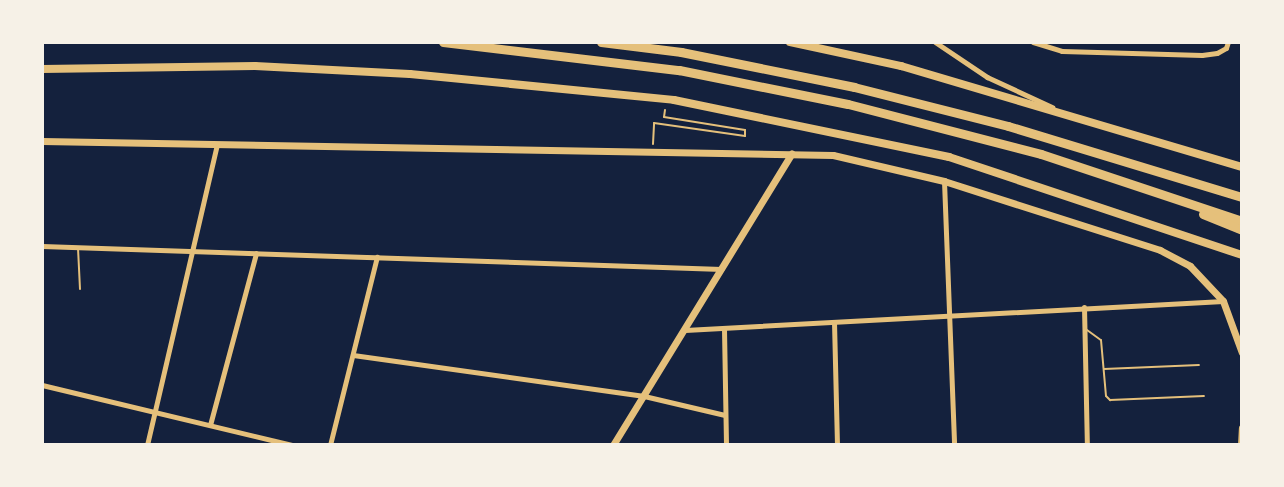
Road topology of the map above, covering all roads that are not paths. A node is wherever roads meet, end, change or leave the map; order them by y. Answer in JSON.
{"nodes":[{"id":1,"x":443,"y":42,"type":"edge"},
{"id":2,"x":601,"y":42,"type":"edge"},
{"id":3,"x":790,"y":42,"type":"edge"},
{"id":4,"x":935,"y":42,"type":"edge"},
{"id":5,"x":1033,"y":42,"type":"edge"},
{"id":6,"x":1106,"y":42,"type":"edge"},
{"id":7,"x":1227,"y":45,"type":"edge"},
{"id":8,"x":1106,"y":51,"type":"junction"},
{"id":9,"x":42,"y":69,"type":"edge"},
{"id":10,"x":1059,"y":111,"type":"junction"},
{"id":11,"x":42,"y":141,"type":"edge"},
{"id":12,"x":217,"y":144,"type":"junction"},
{"id":13,"x":792,"y":153,"type":"junction"},
{"id":14,"x":1238,"y":165,"type":"edge"},
{"id":15,"x":944,"y":181,"type":"junction"},
{"id":16,"x":1240,"y":197,"type":"edge"},
{"id":17,"x":1241,"y":225,"type":"edge"},
{"id":18,"x":42,"y":246,"type":"edge"},
{"id":19,"x":78,"y":248,"type":"junction"},
{"id":20,"x":189,"y":252,"type":"junction"},
{"id":21,"x":256,"y":253,"type":"junction"},
{"id":22,"x":1241,"y":255,"type":"edge"},
{"id":23,"x":377,"y":257,"type":"junction"},
{"id":24,"x":722,"y":269,"type":"junction"},
{"id":25,"x":80,"y":289,"type":"dead end"},
{"id":26,"x":1223,"y":301,"type":"junction"},
{"id":27,"x":1084,"y":307,"type":"junction"},
{"id":28,"x":950,"y":316,"type":"junction"},
{"id":29,"x":834,"y":322,"type":"junction"},
{"id":30,"x":1084,"y":329,"type":"junction"},
{"id":31,"x":685,"y":330,"type":"junction"},
{"id":32,"x":724,"y":330,"type":"junction"},
{"id":33,"x":1242,"y":352,"type":"edge"},
{"id":34,"x":353,"y":355,"type":"junction"},
{"id":35,"x":1199,"y":365,"type":"dead end"},
{"id":36,"x":1104,"y":369,"type":"junction"},
{"id":37,"x":42,"y":385,"type":"edge"},
{"id":38,"x":644,"y":396,"type":"junction"},
{"id":39,"x":1204,"y":396,"type":"dead end"},
{"id":40,"x":154,"y":415,"type":"junction"},
{"id":41,"x":725,"y":416,"type":"junction"},
{"id":42,"x":210,"y":425,"type":"junction"},
{"id":43,"x":1242,"y":428,"type":"edge"},
{"id":44,"x":147,"y":445,"type":"edge"},
{"id":45,"x":292,"y":445,"type":"edge"},
{"id":46,"x":330,"y":445,"type":"edge"},
{"id":47,"x":613,"y":445,"type":"edge"},
{"id":48,"x":726,"y":445,"type":"edge"},
{"id":49,"x":837,"y":445,"type":"edge"},
{"id":50,"x":954,"y":445,"type":"edge"},
{"id":51,"x":1086,"y":445,"type":"edge"},
{"id":52,"x":1241,"y":445,"type":"edge"}],
"edges":[{"from":1,"to":17,"type":"highway"},
{"from":2,"to":16,"type":"highway"},
{"from":3,"to":10,"type":"highway"},
{"from":4,"to":10,"type":"street"},
{"from":5,"to":8,"type":"street"},
{"from":6,"to":8,"type":"street"},
{"from":7,"to":8,"type":"street"},
{"from":9,"to":22,"type":"highway"},
{"from":10,"to":14,"type":"highway"},
{"from":11,"to":12,"type":"street"},
{"from":12,"to":13,"type":"street"},
{"from":12,"to":20,"type":"street"},
{"from":13,"to":15,"type":"street"},
{"from":13,"to":24,"type":"street"},
{"from":15,"to":26,"type":"street"},
{"from":15,"to":28,"type":"street"},
{"from":18,"to":19,"type":"street"},
{"from":19,"to":20,"type":"street"},
{"from":19,"to":25,"type":"lane"},
{"from":20,"to":21,"type":"street"},
{"from":20,"to":40,"type":"street"},
{"from":21,"to":23,"type":"street"},
{"from":21,"to":42,"type":"street"},
{"from":23,"to":24,"type":"street"},
{"from":23,"to":34,"type":"street"},
{"from":24,"to":31,"type":"street"},
{"from":26,"to":27,"type":"street"},
{"from":26,"to":33,"type":"street"},
{"from":27,"to":28,"type":"street"},
{"from":27,"to":30,"type":"street"},
{"from":28,"to":29,"type":"street"},
{"from":28,"to":50,"type":"street"},
{"from":29,"to":32,"type":"street"},
{"from":29,"to":49,"type":"street"},
{"from":30,"to":36,"type":"lane"},
{"from":30,"to":51,"type":"street"},
{"from":31,"to":32,"type":"street"},
{"from":31,"to":38,"type":"street"},
{"from":32,"to":41,"type":"street"},
{"from":34,"to":38,"type":"street"},
{"from":34,"to":46,"type":"street"},
{"from":35,"to":36,"type":"lane"},
{"from":36,"to":39,"type":"lane"},
{"from":37,"to":40,"type":"street"},
{"from":38,"to":41,"type":"street"},
{"from":38,"to":47,"type":"street"},
{"from":40,"to":42,"type":"street"},
{"from":40,"to":44,"type":"street"},
{"from":41,"to":48,"type":"street"},
{"from":42,"to":45,"type":"street"},
{"from":43,"to":52,"type":"street"}]}
